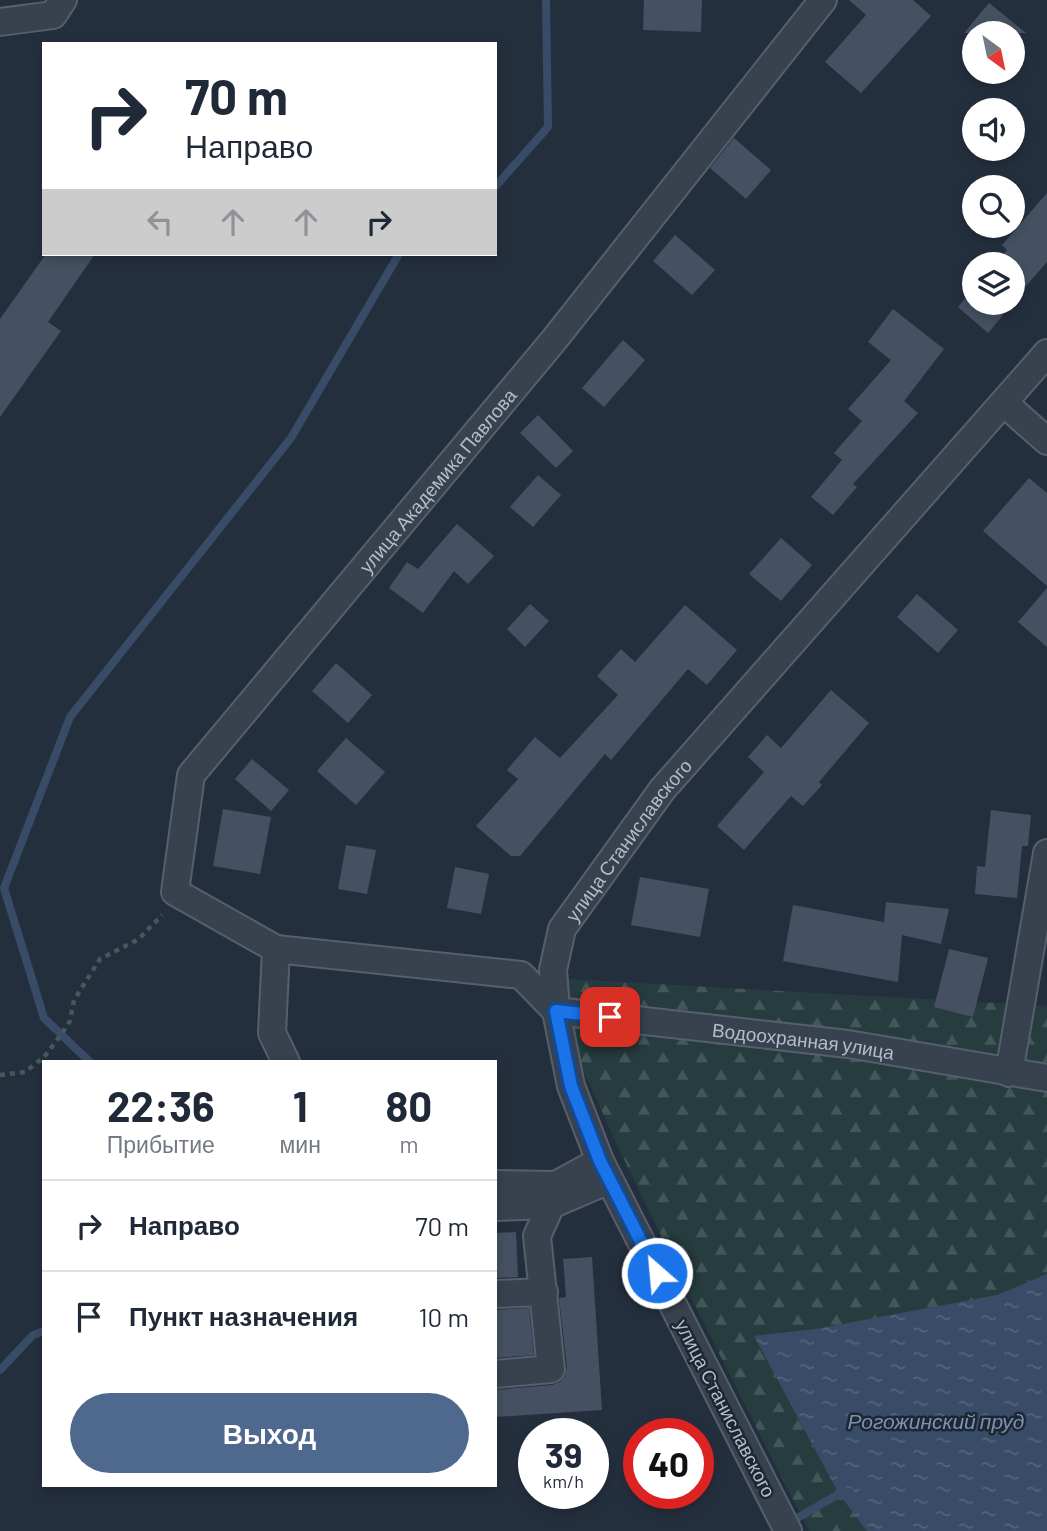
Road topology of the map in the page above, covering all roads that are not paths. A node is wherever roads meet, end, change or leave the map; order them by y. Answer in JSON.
{"nodes":[{"id":1,"x":62,"y":0,"type":"edge"},
{"id":2,"x":823,"y":0,"type":"edge"},
{"id":3,"x":0,"y":22,"type":"edge"},
{"id":4,"x":1047,"y":353,"type":"edge"},
{"id":5,"x":1004,"y":402,"type":"junction"},
{"id":6,"x":1047,"y":441,"type":"edge"},
{"id":7,"x":1047,"y":853,"type":"edge"},
{"id":8,"x":276,"y":949,"type":"junction"},
{"id":9,"x":556,"y":1011,"type":"junction"},
{"id":10,"x":285,"y":1060,"type":"edge"},
{"id":11,"x":1009,"y":1073,"type":"junction"},
{"id":12,"x":1047,"y":1078,"type":"edge"},
{"id":13,"x":605,"y":1170,"type":"junction"},
{"id":14,"x":497,"y":1184,"type":"edge"},
{"id":15,"x":551,"y":1205,"type":"junction"},
{"id":16,"x":497,"y":1207,"type":"edge"},
{"id":17,"x":544,"y":1292,"type":"junction"},
{"id":18,"x":497,"y":1294,"type":"edge"},
{"id":19,"x":497,"y":1374,"type":"edge"},
{"id":20,"x":782,"y":1520,"type":"edge"}],
"edges":[{"from":1,"to":3,"type":"street"},
{"from":2,"to":8,"type":"street","name":"улица Академика Павлова"},
{"from":4,"to":5,"type":"street","name":"улица Станиславского"},
{"from":5,"to":6,"type":"street"},
{"from":5,"to":9,"type":"street","name":"улица Станиславского"},
{"from":7,"to":11,"type":"street"},
{"from":8,"to":9,"type":"street"},
{"from":8,"to":10,"type":"street"},
{"from":9,"to":11,"type":"street","name":"Водоохранная улица"},
{"from":9,"to":13,"type":"street","name":"улица Станиславского"},
{"from":11,"to":12,"type":"street","name":"Водоохранная улица"},
{"from":13,"to":14,"type":"street"},
{"from":13,"to":15,"type":"street"},
{"from":13,"to":20,"type":"street","name":"улица Станиславского"},
{"from":15,"to":16,"type":"street"},
{"from":15,"to":17,"type":"street"},
{"from":17,"to":18,"type":"street"},
{"from":17,"to":19,"type":"street"}]}
